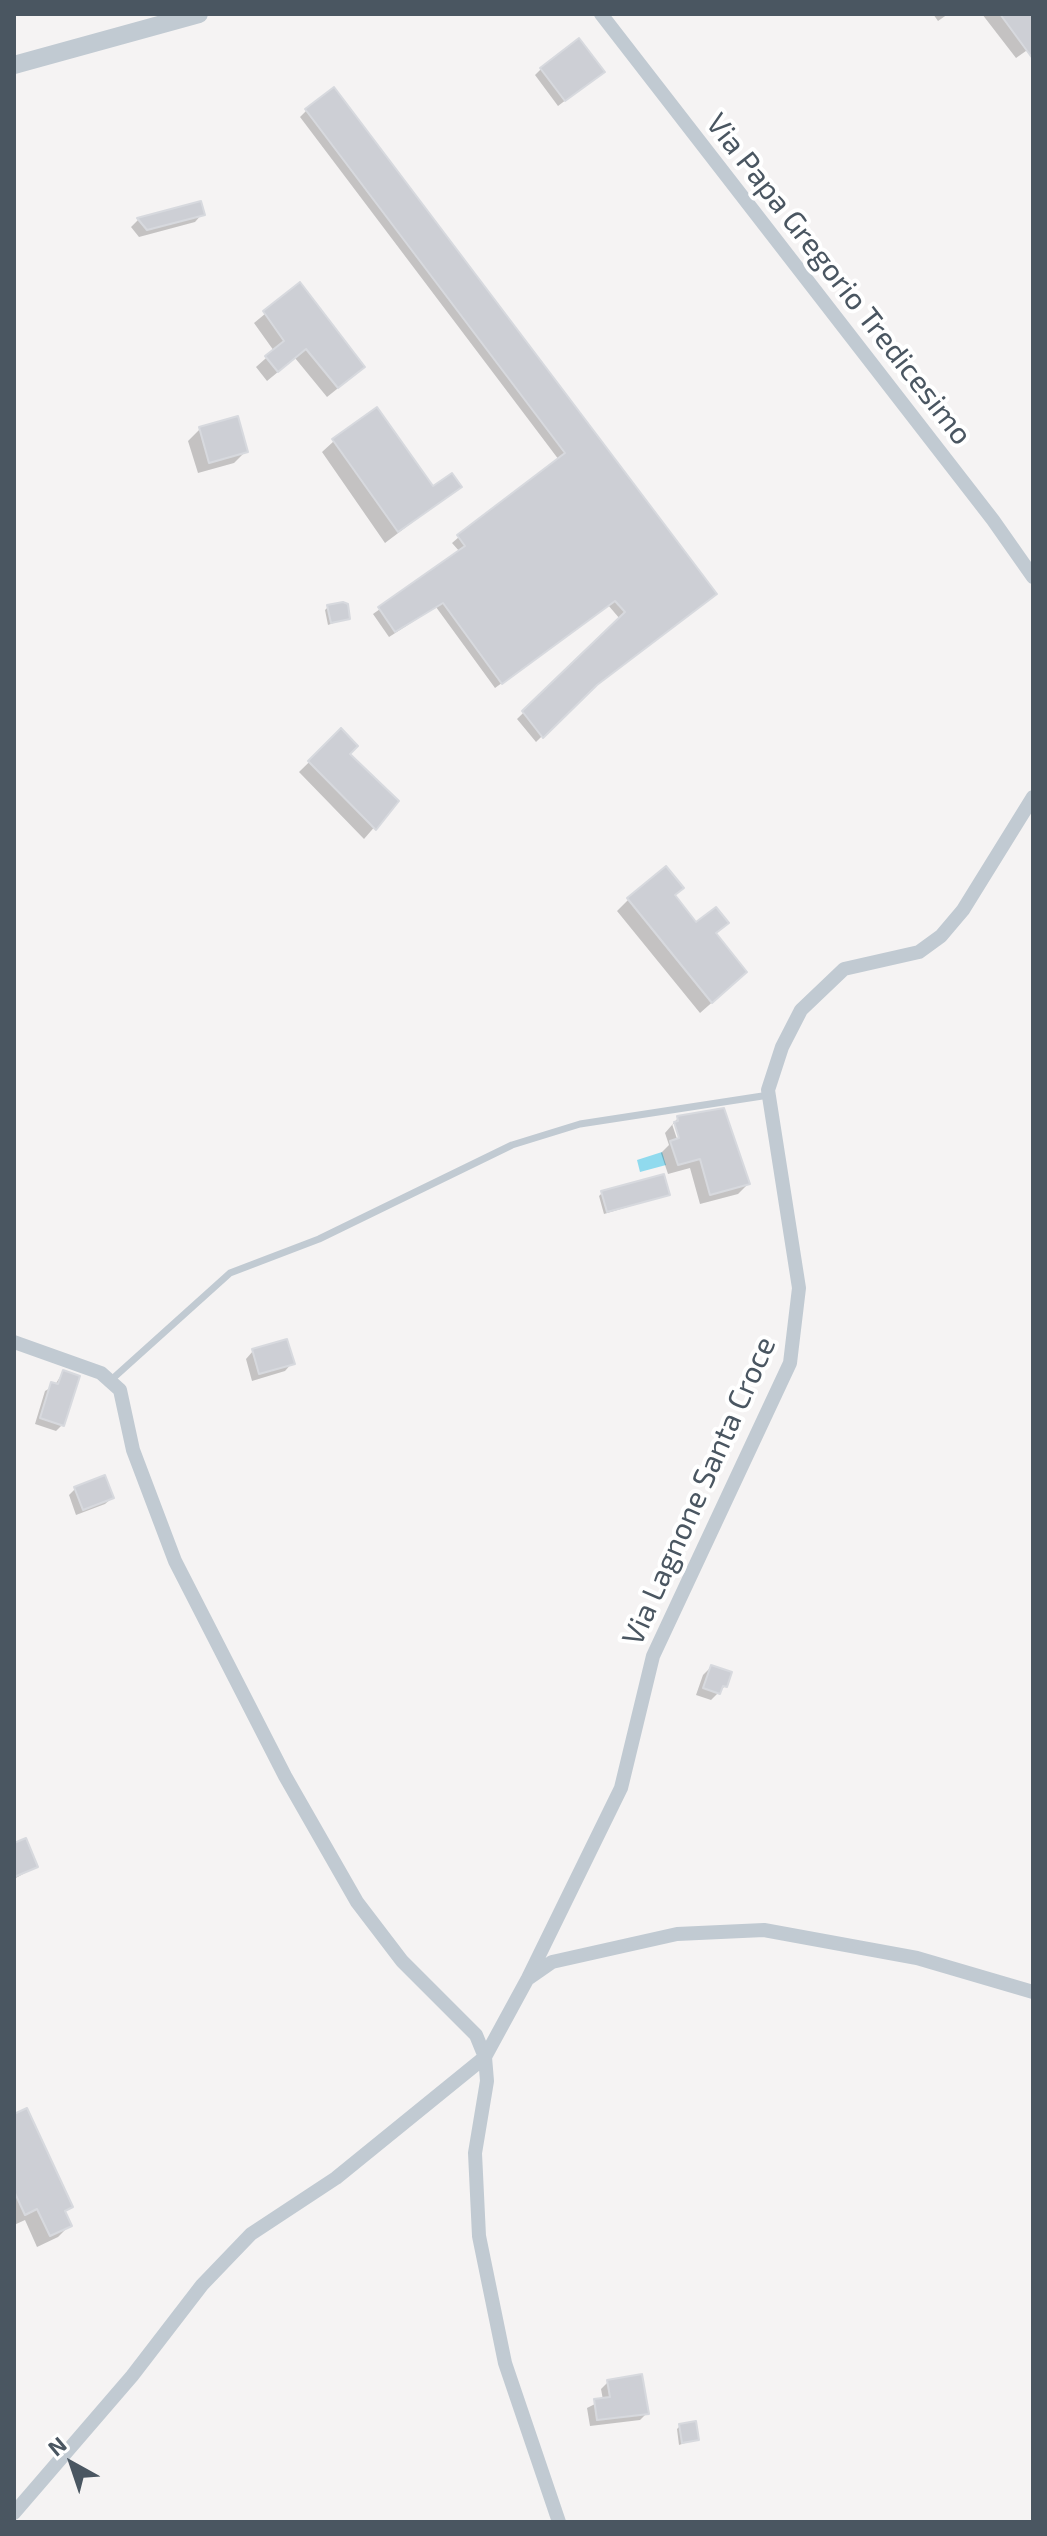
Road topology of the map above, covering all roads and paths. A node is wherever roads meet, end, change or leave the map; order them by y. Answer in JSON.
{"nodes":[{"id":1,"x":199,"y":14,"type":"edge"},
{"id":2,"x":601,"y":14,"type":"edge"},
{"id":3,"x":14,"y":65,"type":"edge"},
{"id":4,"x":1033,"y":577,"type":"edge"},
{"id":5,"x":1033,"y":797,"type":"edge"},
{"id":6,"x":769,"y":1095,"type":"junction"},
{"id":7,"x":14,"y":1342,"type":"edge"},
{"id":8,"x":110,"y":1381,"type":"junction"},
{"id":9,"x":528,"y":1978,"type":"junction"},
{"id":10,"x":1033,"y":1992,"type":"edge"},
{"id":11,"x":485,"y":2057,"type":"junction"},
{"id":12,"x":14,"y":2513,"type":"edge"},
{"id":13,"x":559,"y":2522,"type":"edge"}],
"edges":[{"from":1,"to":3,"type":"street"},
{"from":2,"to":4,"type":"street","name":"Via Papa Gregorio Tredicesimo"},
{"from":5,"to":6,"type":"street","name":"Via Lagnone Santa Croce"},
{"from":6,"to":8,"type":"lane"},
{"from":6,"to":9,"type":"street","name":"Via Lagnone Santa Croce"},
{"from":7,"to":8,"type":"street"},
{"from":8,"to":11,"type":"street"},
{"from":9,"to":10,"type":"street"},
{"from":9,"to":11,"type":"street","name":"Via Lagnone Santa Croce"},
{"from":11,"to":12,"type":"street"},
{"from":11,"to":13,"type":"street"}]}
